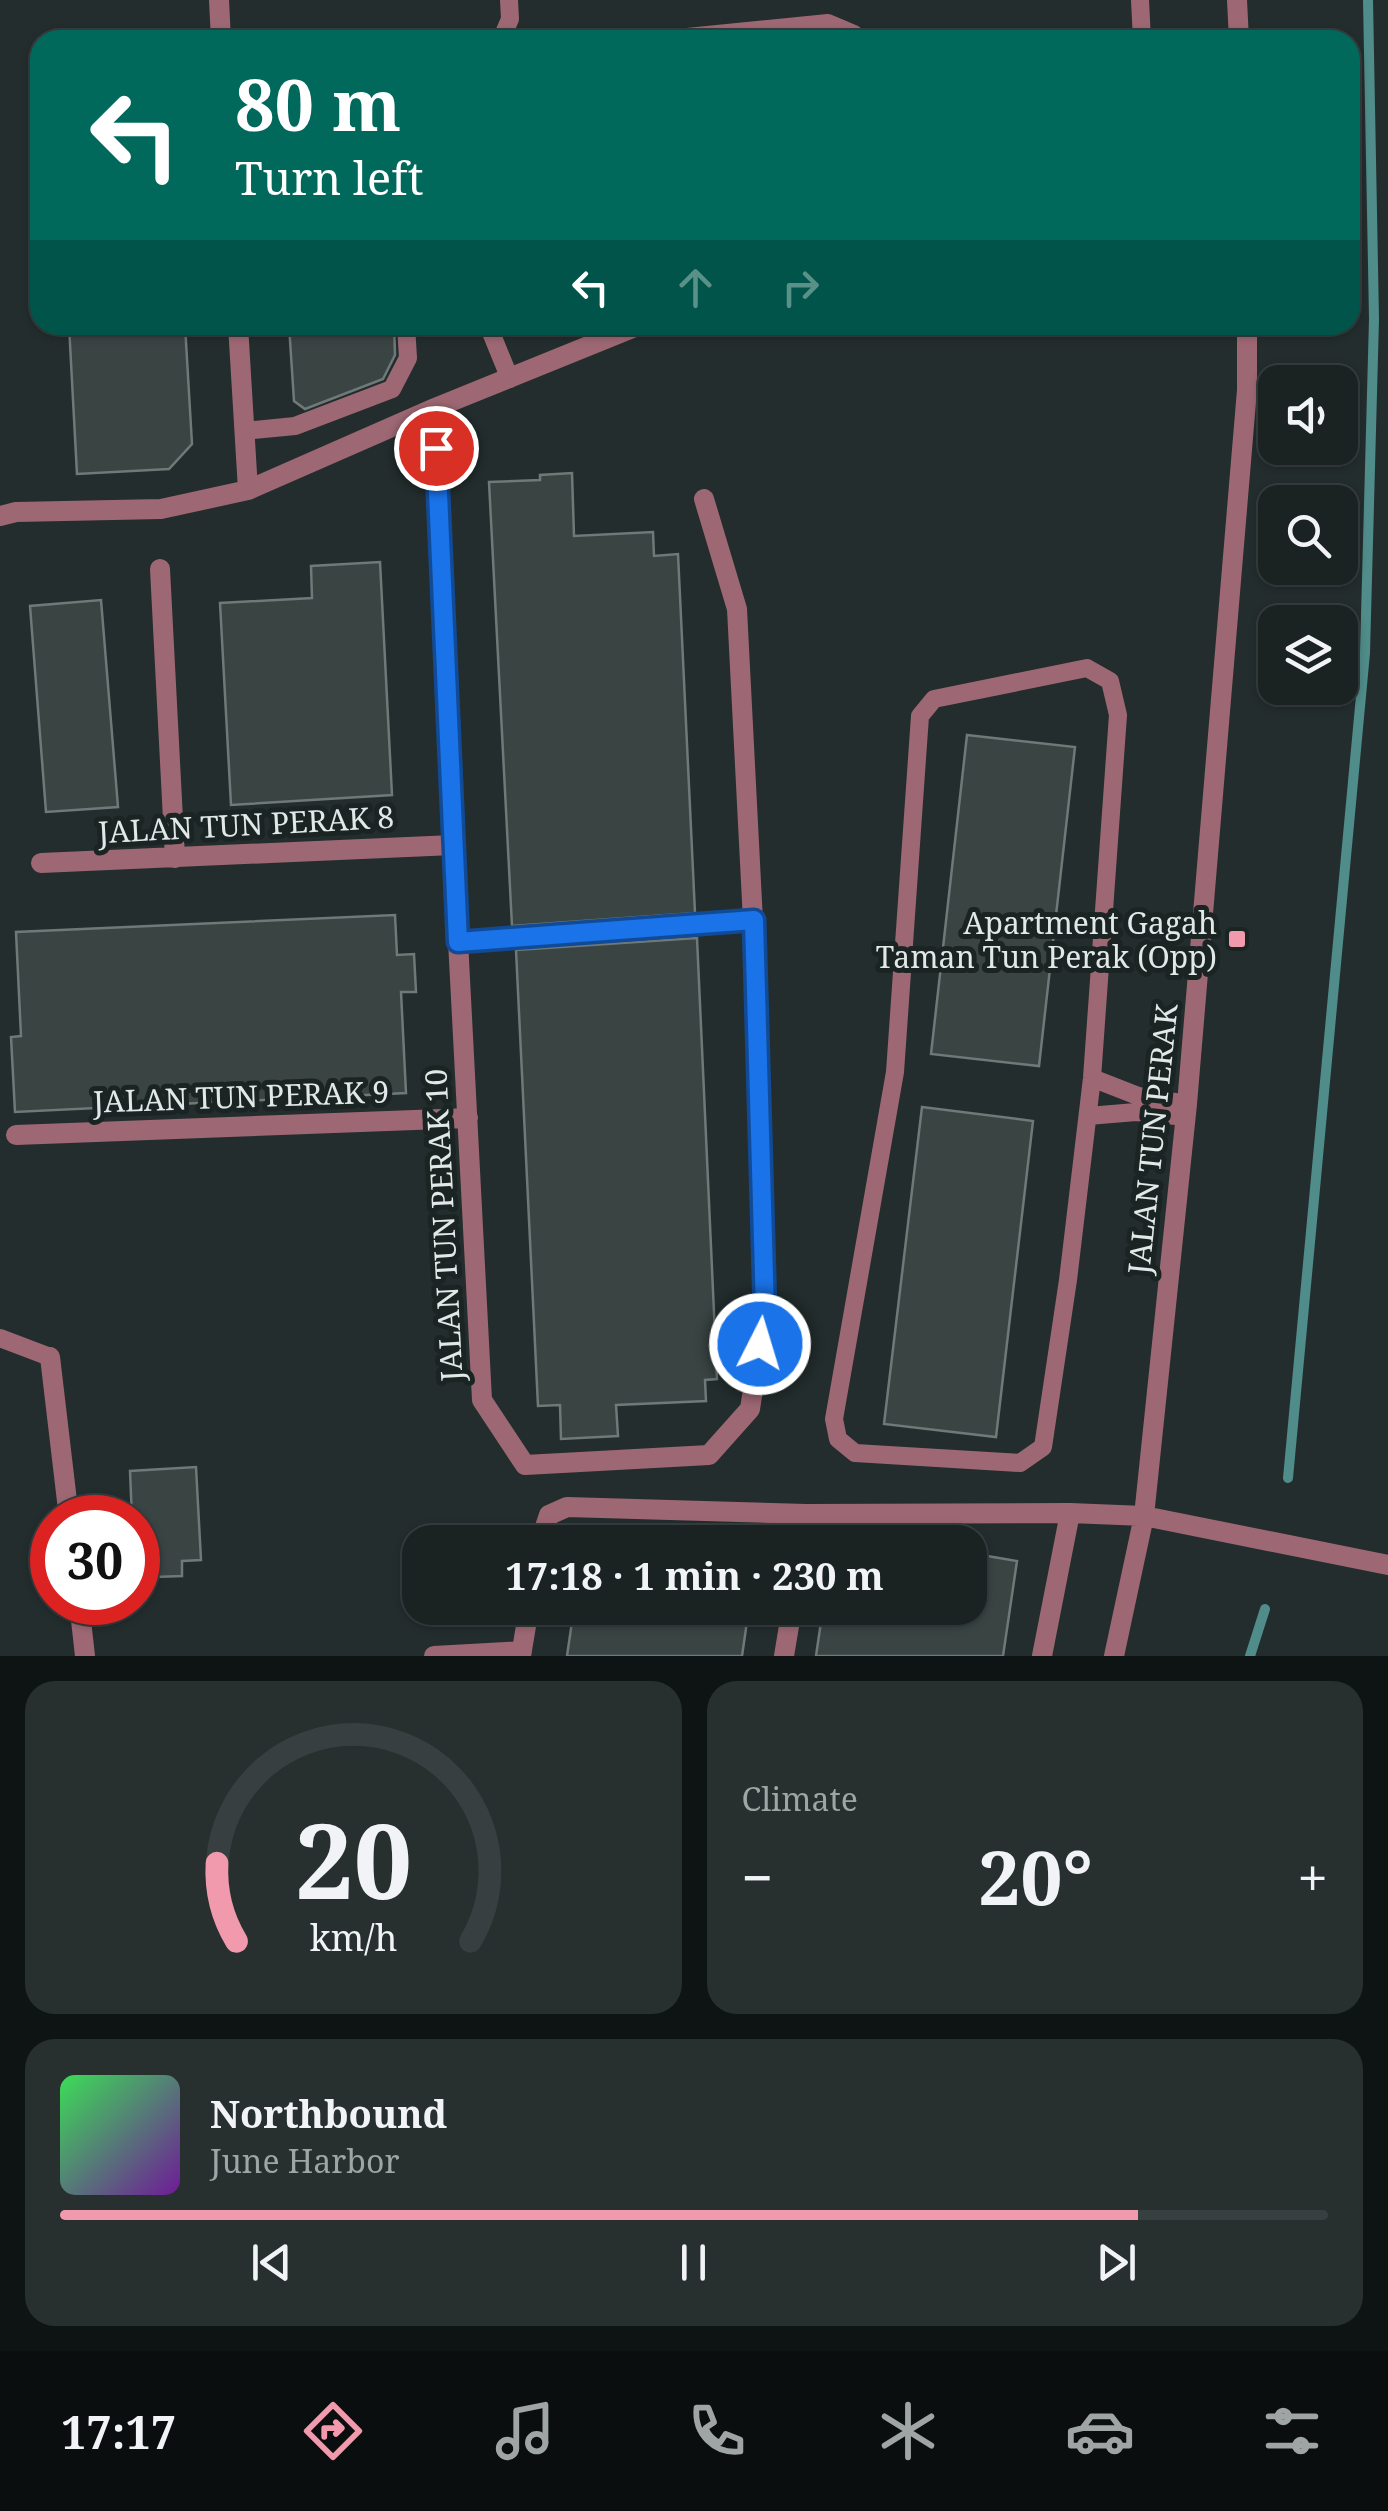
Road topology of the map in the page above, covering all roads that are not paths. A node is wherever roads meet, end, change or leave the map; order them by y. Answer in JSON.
{"nodes":[{"id":1,"x":219,"y":0,"type":"edge"},
{"id":2,"x":509,"y":0,"type":"edge"},
{"id":3,"x":1140,"y":0,"type":"edge"},
{"id":4,"x":1237,"y":0,"type":"edge"},
{"id":5,"x":220,"y":30,"type":"edge"},
{"id":6,"x":506,"y":30,"type":"edge"},
{"id":7,"x":758,"y":30,"type":"edge"},
{"id":8,"x":845,"y":30,"type":"edge"},
{"id":9,"x":1142,"y":30,"type":"edge"},
{"id":10,"x":1238,"y":30,"type":"edge"},
{"id":11,"x":239,"y":335,"type":"edge"},
{"id":12,"x":407,"y":335,"type":"edge"},
{"id":13,"x":492,"y":335,"type":"edge"},
{"id":14,"x":616,"y":335,"type":"edge"},
{"id":15,"x":1247,"y":335,"type":"edge"},
{"id":16,"x":510,"y":379,"type":"junction"},
{"id":17,"x":434,"y":408,"type":"junction"},
{"id":18,"x":244,"y":432,"type":"junction"},
{"id":19,"x":248,"y":490,"type":"junction"},
{"id":20,"x":704,"y":499,"type":"dead end"},
{"id":21,"x":0,"y":516,"type":"edge"},
{"id":22,"x":160,"y":569,"type":"dead end"},
{"id":23,"x":453,"y":845,"type":"junction"},
{"id":24,"x":175,"y":858,"type":"junction"},
{"id":25,"x":41,"y":863,"type":"dead end"},
{"id":26,"x":754,"y":920,"type":"junction"},
{"id":27,"x":458,"y":942,"type":"junction"},
{"id":28,"x":1092,"y":1078,"type":"junction"},
{"id":29,"x":1186,"y":1111,"type":"junction"},
{"id":30,"x":1088,"y":1116,"type":"junction"},
{"id":31,"x":468,"y":1118,"type":"junction"},
{"id":32,"x":16,"y":1135,"type":"dead end"},
{"id":33,"x":0,"y":1338,"type":"edge"},
{"id":34,"x":50,"y":1357,"type":"joint"},
{"id":35,"x":66,"y":1495,"type":"edge"},
{"id":36,"x":1070,"y":1513,"type":"junction"},
{"id":37,"x":806,"y":1514,"type":"junction"},
{"id":38,"x":1144,"y":1516,"type":"junction"},
{"id":39,"x":546,"y":1525,"type":"edge"},
{"id":40,"x":804,"y":1525,"type":"edge"},
{"id":41,"x":1388,"y":1566,"type":"edge"},
{"id":42,"x":81,"y":1625,"type":"edge"},
{"id":43,"x":526,"y":1625,"type":"edge"},
{"id":44,"x":789,"y":1625,"type":"edge"},
{"id":45,"x":521,"y":1653,"type":"edge"},
{"id":46,"x":85,"y":1656,"type":"edge"},
{"id":47,"x":434,"y":1656,"type":"edge"},
{"id":48,"x":784,"y":1656,"type":"edge"},
{"id":49,"x":1042,"y":1656,"type":"edge"},
{"id":50,"x":1114,"y":1656,"type":"edge"}],
"edges":[{"from":1,"to":5,"type":"street"},
{"from":2,"to":6,"type":"lane"},
{"from":3,"to":9,"type":"lane"},
{"from":4,"to":10,"type":"street"},
{"from":7,"to":8,"type":"lane"},
{"from":11,"to":18,"type":"street"},
{"from":12,"to":18,"type":"lane"},
{"from":13,"to":16,"type":"lane"},
{"from":14,"to":16,"type":"street"},
{"from":15,"to":29,"type":"street","name":"JALAN TUN PERAK"},
{"from":16,"to":17,"type":"street"},
{"from":17,"to":19,"type":"street"},
{"from":17,"to":23,"type":"street","name":"JALAN TUN PERAK 10"},
{"from":18,"to":19,"type":"street"},
{"from":19,"to":21,"type":"street"},
{"from":20,"to":26,"type":"street","name":"JALAN TUN PERAK 10"},
{"from":22,"to":24,"type":"street"},
{"from":23,"to":24,"type":"street","name":"JALAN TUN PERAK 8"},
{"from":23,"to":27,"type":"street","name":"JALAN TUN PERAK 10"},
{"from":24,"to":25,"type":"street","name":"JALAN TUN PERAK 8"},
{"from":26,"to":27,"type":"lane"},
{"from":26,"to":31,"type":"street","name":"JALAN TUN PERAK 10"},
{"from":27,"to":31,"type":"street","name":"JALAN TUN PERAK 10"},
{"from":28,"to":29,"type":"lane"},
{"from":28,"to":30,"type":"lane"},
{"from":28,"to":30,"type":"lane"},
{"from":29,"to":30,"type":"lane"},
{"from":29,"to":38,"type":"street","name":"JALAN TUN PERAK"},
{"from":31,"to":32,"type":"street","name":"JALAN TUN PERAK 9"},
{"from":33,"to":34,"type":"lane"},
{"from":34,"to":35,"type":"street"},
{"from":36,"to":37,"type":"street"},
{"from":36,"to":38,"type":"street"},
{"from":36,"to":49,"type":"street"},
{"from":37,"to":39,"type":"street"},
{"from":37,"to":40,"type":"street"},
{"from":38,"to":41,"type":"street"},
{"from":38,"to":50,"type":"street","name":"JALAN TUN PERAK"},
{"from":42,"to":46,"type":"street"},
{"from":43,"to":45,"type":"street"},
{"from":44,"to":48,"type":"street"},
{"from":45,"to":47,"type":"street"}]}
